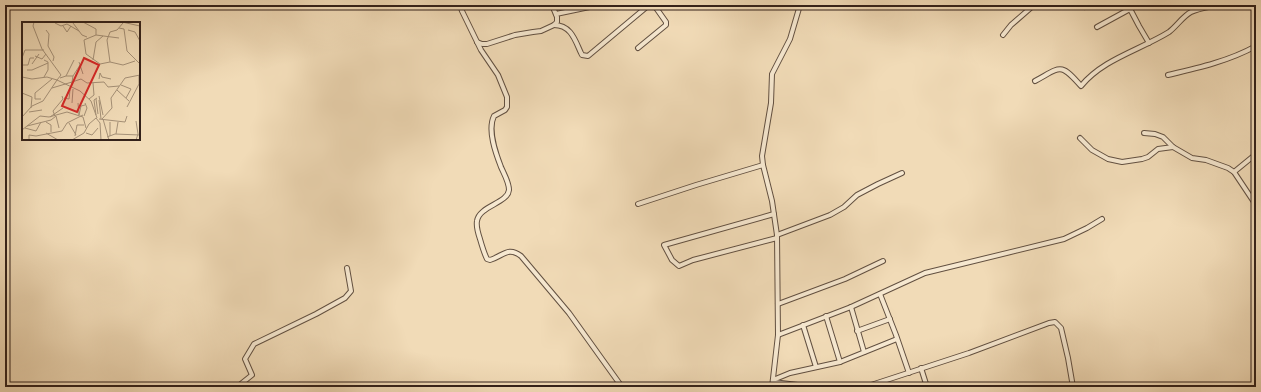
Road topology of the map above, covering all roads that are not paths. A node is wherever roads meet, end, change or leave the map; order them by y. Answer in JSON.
{"nodes":[{"id":1,"x":460,"y":5,"type":"edge"},
{"id":2,"x":552,"y":5,"type":"edge"},
{"id":3,"x":599,"y":5,"type":"edge"},
{"id":4,"x":649,"y":5,"type":"edge"},
{"id":5,"x":654,"y":5,"type":"edge"},
{"id":6,"x":800,"y":5,"type":"edge"},
{"id":7,"x":1034,"y":5,"type":"edge"},
{"id":8,"x":1218,"y":5,"type":"edge"},
{"id":9,"x":1129,"y":7,"type":"edge"},
{"id":10,"x":1204,"y":7,"type":"edge"},
{"id":11,"x":556,"y":14,"type":"junction"},
{"id":12,"x":554,"y":25,"type":"junction"},
{"id":13,"x":1097,"y":27,"type":"dead end"},
{"id":14,"x":1003,"y":35,"type":"dead end"},
{"id":15,"x":477,"y":42,"type":"junction"},
{"id":16,"x":1149,"y":43,"type":"junction"},
{"id":17,"x":1256,"y":46,"type":"edge"},
{"id":18,"x":638,"y":48,"type":"dead end"},
{"id":19,"x":1168,"y":75,"type":"dead end"},
{"id":20,"x":1034,"y":81,"type":"dead end"},
{"id":21,"x":1144,"y":133,"type":"dead end"},
{"id":22,"x":1080,"y":138,"type":"dead end"},
{"id":23,"x":1173,"y":147,"type":"junction"},
{"id":24,"x":1256,"y":154,"type":"edge"},
{"id":25,"x":763,"y":165,"type":"junction"},
{"id":26,"x":1234,"y":172,"type":"junction"},
{"id":27,"x":902,"y":173,"type":"dead end"},
{"id":28,"x":638,"y":204,"type":"dead end"},
{"id":29,"x":1256,"y":205,"type":"edge"},
{"id":30,"x":774,"y":214,"type":"junction"},
{"id":31,"x":1102,"y":219,"type":"dead end"},
{"id":32,"x":777,"y":236,"type":"junction"},
{"id":33,"x":883,"y":261,"type":"dead end"},
{"id":34,"x":347,"y":268,"type":"dead end"},
{"id":35,"x":880,"y":294,"type":"junction"},
{"id":36,"x":778,"y":304,"type":"junction"},
{"id":37,"x":851,"y":307,"type":"junction"},
{"id":38,"x":826,"y":316,"type":"junction"},
{"id":39,"x":890,"y":319,"type":"junction"},
{"id":40,"x":803,"y":325,"type":"junction"},
{"id":41,"x":858,"y":331,"type":"junction"},
{"id":42,"x":778,"y":335,"type":"junction"},
{"id":43,"x":897,"y":339,"type":"junction"},
{"id":44,"x":864,"y":352,"type":"junction"},
{"id":45,"x":840,"y":362,"type":"junction"},
{"id":46,"x":816,"y":367,"type":"junction"},
{"id":47,"x":921,"y":368,"type":"junction"},
{"id":48,"x":909,"y":373,"type":"junction"},
{"id":49,"x":773,"y":381,"type":"junction"},
{"id":50,"x":237,"y":387,"type":"edge"},
{"id":51,"x":622,"y":387,"type":"edge"},
{"id":52,"x":772,"y":387,"type":"edge"},
{"id":53,"x":814,"y":387,"type":"edge"},
{"id":54,"x":865,"y":387,"type":"edge"},
{"id":55,"x":927,"y":387,"type":"edge"},
{"id":56,"x":1073,"y":387,"type":"edge"}],
"edges":[{"from":1,"to":15,"type":"street"},
{"from":2,"to":11,"type":"street"},
{"from":3,"to":11,"type":"street"},
{"from":4,"to":12,"type":"street"},
{"from":5,"to":18,"type":"street"},
{"from":6,"to":25,"type":"street"},
{"from":7,"to":14,"type":"street"},
{"from":8,"to":10,"type":"street"},
{"from":9,"to":13,"type":"street"},
{"from":9,"to":16,"type":"street"},
{"from":10,"to":16,"type":"street"},
{"from":11,"to":12,"type":"street"},
{"from":12,"to":15,"type":"street"},
{"from":15,"to":51,"type":"street"},
{"from":16,"to":20,"type":"street"},
{"from":17,"to":19,"type":"street"},
{"from":21,"to":23,"type":"street"},
{"from":22,"to":23,"type":"street"},
{"from":23,"to":26,"type":"street"},
{"from":24,"to":26,"type":"street"},
{"from":25,"to":28,"type":"street"},
{"from":25,"to":30,"type":"street"},
{"from":26,"to":29,"type":"street"},
{"from":27,"to":32,"type":"street"},
{"from":30,"to":32,"type":"street"},
{"from":30,"to":32,"type":"street"},
{"from":31,"to":35,"type":"street"},
{"from":32,"to":36,"type":"street"},
{"from":33,"to":36,"type":"street"},
{"from":34,"to":50,"type":"street"},
{"from":35,"to":37,"type":"street"},
{"from":35,"to":39,"type":"street"},
{"from":36,"to":42,"type":"street"},
{"from":37,"to":38,"type":"street"},
{"from":37,"to":41,"type":"street"},
{"from":38,"to":40,"type":"street"},
{"from":38,"to":45,"type":"street"},
{"from":39,"to":41,"type":"street"},
{"from":39,"to":43,"type":"street"},
{"from":40,"to":42,"type":"street"},
{"from":40,"to":46,"type":"street"},
{"from":41,"to":44,"type":"street"},
{"from":42,"to":49,"type":"street"},
{"from":43,"to":44,"type":"street"},
{"from":43,"to":48,"type":"street"},
{"from":44,"to":45,"type":"street"},
{"from":45,"to":46,"type":"street"},
{"from":46,"to":49,"type":"street"},
{"from":47,"to":48,"type":"street"},
{"from":47,"to":55,"type":"street"},
{"from":47,"to":56,"type":"street"},
{"from":48,"to":54,"type":"street"},
{"from":49,"to":52,"type":"street"},
{"from":49,"to":53,"type":"street"}]}
